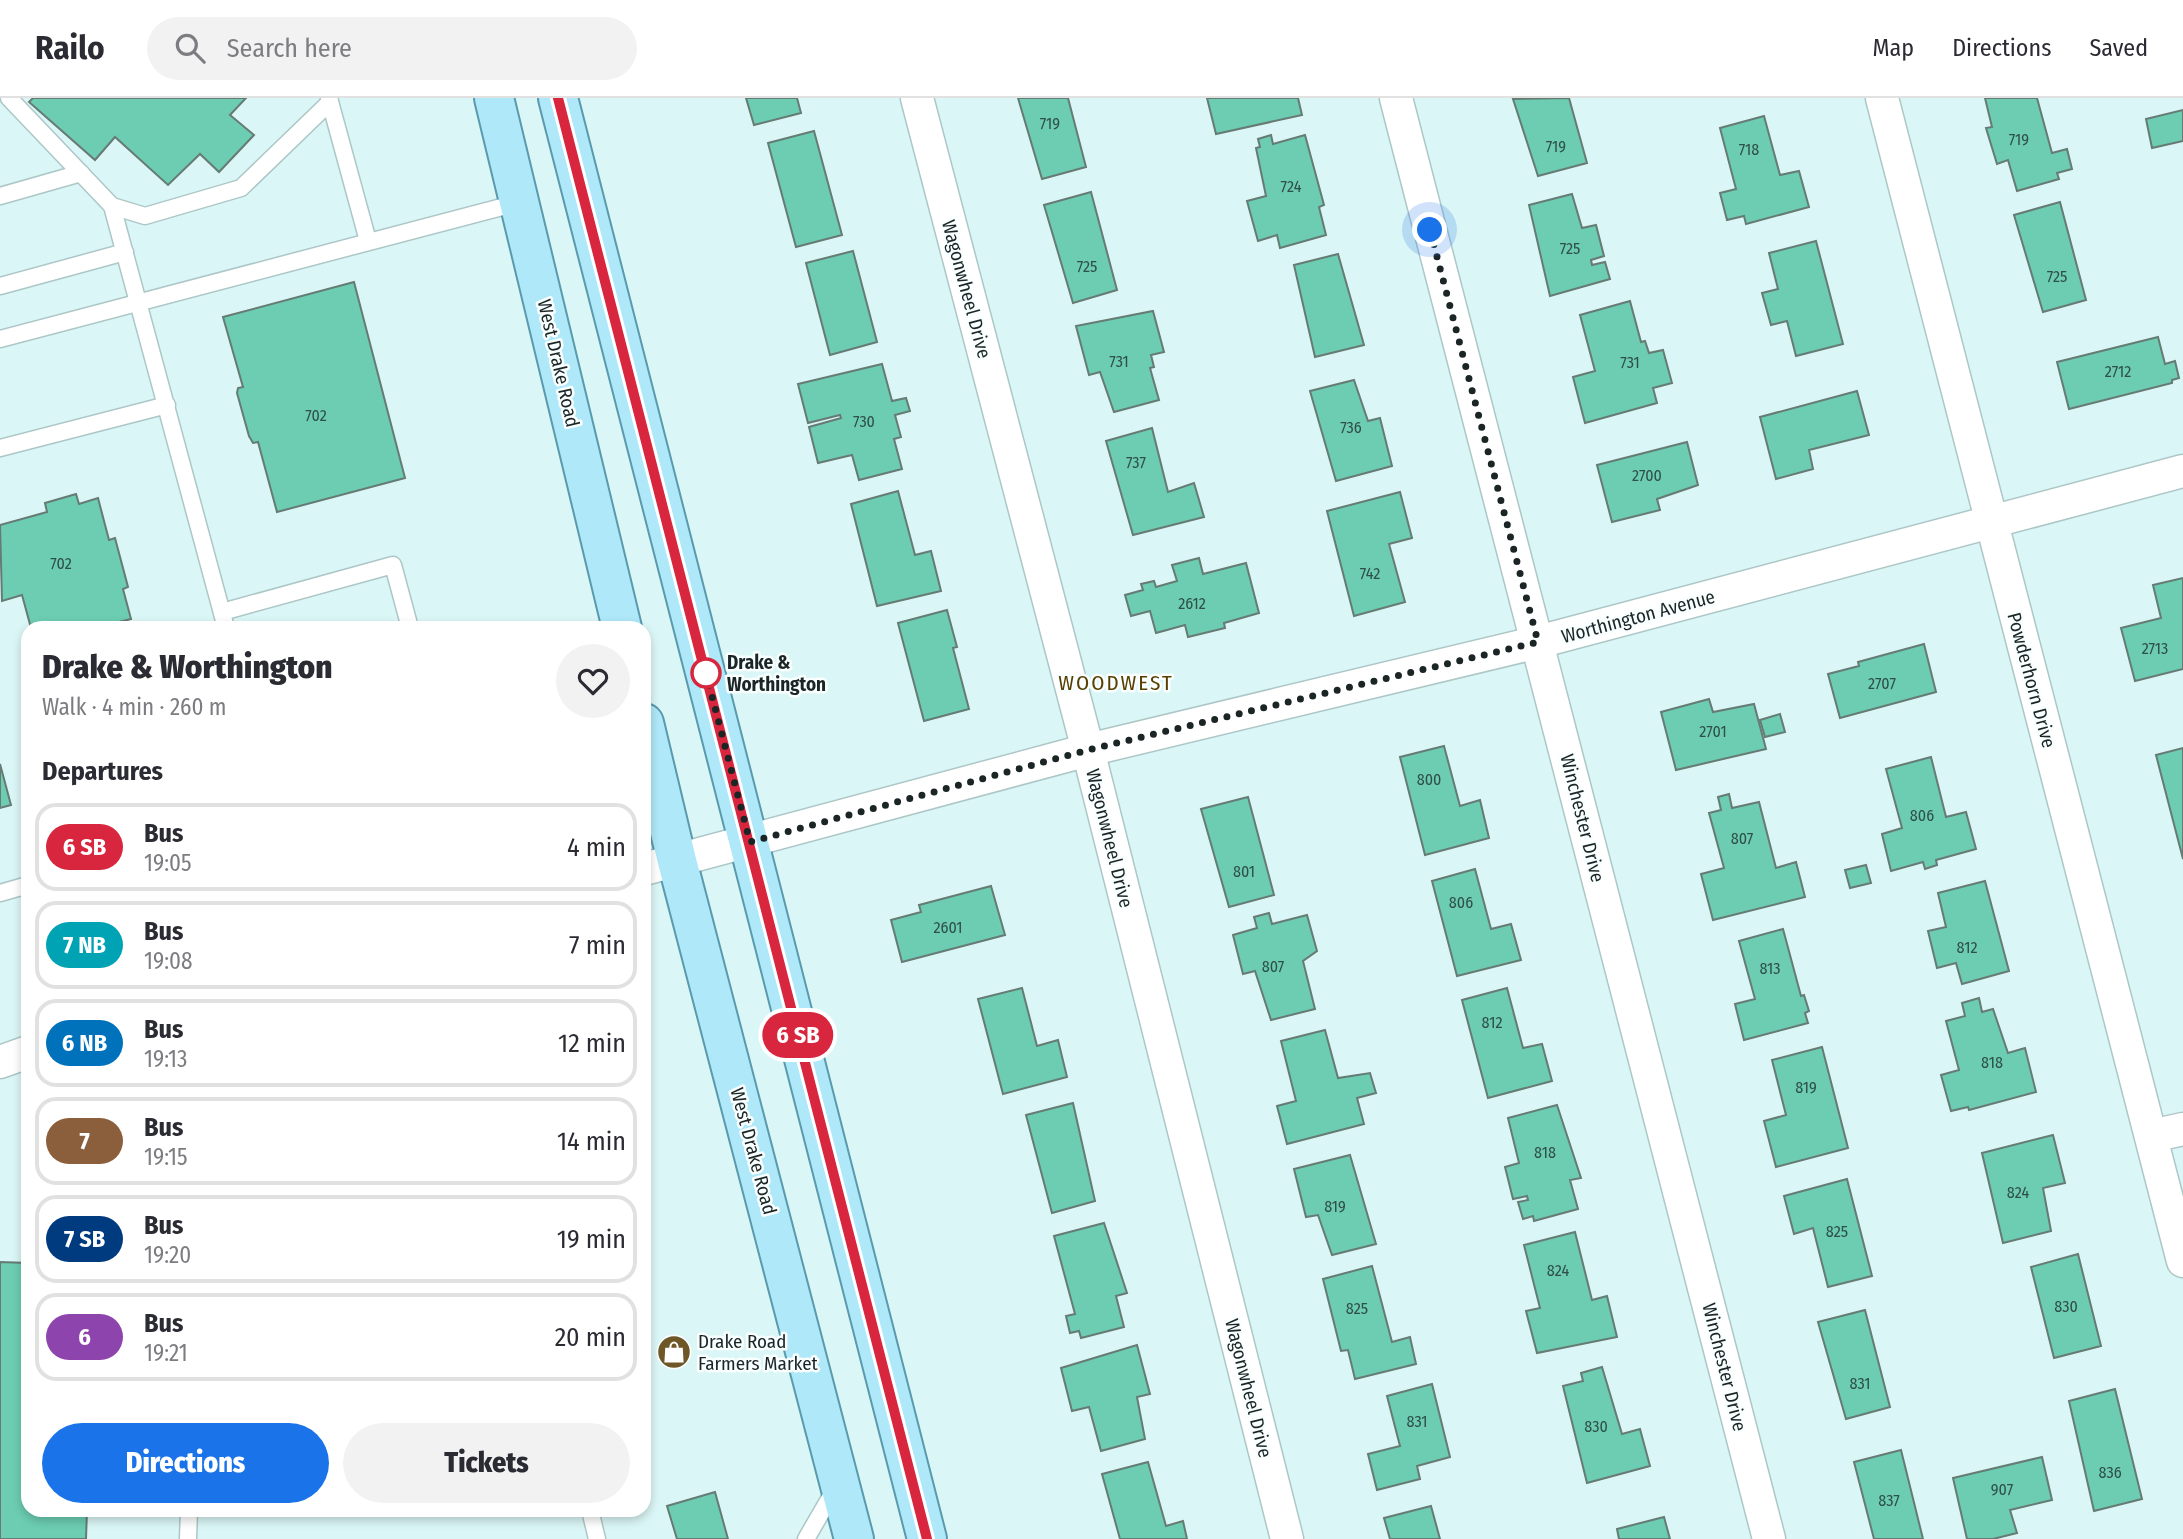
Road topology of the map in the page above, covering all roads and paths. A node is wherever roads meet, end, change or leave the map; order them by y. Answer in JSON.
{"nodes":[{"id":1,"x":9,"y":98,"type":"edge"},
{"id":2,"x":494,"y":98,"type":"edge"},
{"id":3,"x":558,"y":98,"type":"edge"},
{"id":4,"x":917,"y":98,"type":"edge"},
{"id":5,"x":1396,"y":98,"type":"edge"},
{"id":6,"x":1882,"y":98,"type":"edge"},
{"id":7,"x":330,"y":100,"type":"edge"},
{"id":8,"x":81,"y":173,"type":"junction"},
{"id":9,"x":0,"y":196,"type":"edge"},
{"id":10,"x":521,"y":202,"type":"junction"},
{"id":11,"x":112,"y":206,"type":"junction"},
{"id":12,"x":368,"y":241,"type":"junction"},
{"id":13,"x":125,"y":252,"type":"junction"},
{"id":14,"x":0,"y":286,"type":"edge"},
{"id":15,"x":140,"y":302,"type":"junction"},
{"id":16,"x":0,"y":339,"type":"edge"},
{"id":17,"x":167,"y":405,"type":"junction"},
{"id":18,"x":0,"y":448,"type":"edge"},
{"id":19,"x":2183,"y":471,"type":"edge"},
{"id":20,"x":1992,"y":523,"type":"junction"},
{"id":21,"x":222,"y":612,"type":"junction"},
{"id":22,"x":224,"y":621,"type":"edge"},
{"id":23,"x":408,"y":621,"type":"edge"},
{"id":24,"x":620,"y":621,"type":"edge"},
{"id":25,"x":1538,"y":642,"type":"junction"},
{"id":26,"x":1088,"y":750,"type":"junction"},
{"id":27,"x":651,"y":785,"type":"edge"},
{"id":28,"x":750,"y":842,"type":"junction"},
{"id":29,"x":660,"y":865,"type":"edge"},
{"id":30,"x":21,"y":887,"type":"edge"},
{"id":31,"x":0,"y":893,"type":"edge"},
{"id":32,"x":21,"y":1054,"type":"edge"},
{"id":33,"x":0,"y":1062,"type":"edge"},
{"id":34,"x":2183,"y":1129,"type":"edge"},
{"id":35,"x":2151,"y":1136,"type":"junction"},
{"id":36,"x":2183,"y":1261,"type":"edge"},
{"id":37,"x":840,"y":1481,"type":"junction"},
{"id":38,"x":189,"y":1517,"type":"edge"},
{"id":39,"x":592,"y":1517,"type":"edge"},
{"id":40,"x":188,"y":1539,"type":"edge"},
{"id":41,"x":597,"y":1539,"type":"edge"},
{"id":42,"x":806,"y":1539,"type":"edge"},
{"id":43,"x":854,"y":1539,"type":"edge"},
{"id":44,"x":927,"y":1539,"type":"edge"},
{"id":45,"x":1287,"y":1539,"type":"edge"},
{"id":46,"x":1769,"y":1539,"type":"edge"}],
"edges":[{"from":1,"to":8,"type":"lane"},
{"from":2,"to":10,"type":"main road","name":"West Drake Road"},
{"from":3,"to":28,"type":"main road"},
{"from":4,"to":26,"type":"street","name":"Wagonwheel Drive"},
{"from":5,"to":25,"type":"street","name":"Winchester Drive"},
{"from":6,"to":20,"type":"street","name":"Powderhorn Drive"},
{"from":7,"to":11,"type":"lane"},
{"from":7,"to":12,"type":"lane"},
{"from":8,"to":9,"type":"lane"},
{"from":8,"to":11,"type":"lane"},
{"from":10,"to":12,"type":"lane"},
{"from":10,"to":24,"type":"main road","name":"West Drake Road"},
{"from":11,"to":13,"type":"lane"},
{"from":12,"to":15,"type":"lane"},
{"from":13,"to":14,"type":"lane"},
{"from":13,"to":15,"type":"lane"},
{"from":15,"to":16,"type":"lane"},
{"from":15,"to":17,"type":"lane"},
{"from":17,"to":18,"type":"lane"},
{"from":17,"to":21,"type":"lane"},
{"from":19,"to":20,"type":"street","name":"Worthington Avenue"},
{"from":20,"to":25,"type":"street","name":"Worthington Avenue"},
{"from":20,"to":35,"type":"street","name":"Powderhorn Drive"},
{"from":21,"to":22,"type":"lane"},
{"from":21,"to":23,"type":"lane"},
{"from":25,"to":26,"type":"street","name":"Worthington Avenue"},
{"from":25,"to":46,"type":"street","name":"Winchester Drive"},
{"from":26,"to":28,"type":"street","name":"Worthington Avenue"},
{"from":26,"to":45,"type":"street","name":"Wagonwheel Drive"},
{"from":27,"to":29,"type":"main road","name":"West Drake Road"},
{"from":28,"to":29,"type":"street","name":"Worthington Avenue"},
{"from":28,"to":44,"type":"main road"},
{"from":29,"to":37,"type":"main road","name":"West Drake Road"},
{"from":30,"to":31,"type":"lane"},
{"from":32,"to":33,"type":"street"},
{"from":34,"to":35,"type":"street"},
{"from":35,"to":36,"type":"street","name":"Powderhorn Drive"},
{"from":37,"to":42,"type":"lane"},
{"from":37,"to":43,"type":"main road","name":"West Drake Road"},
{"from":38,"to":40,"type":"lane"},
{"from":39,"to":41,"type":"lane"}]}
